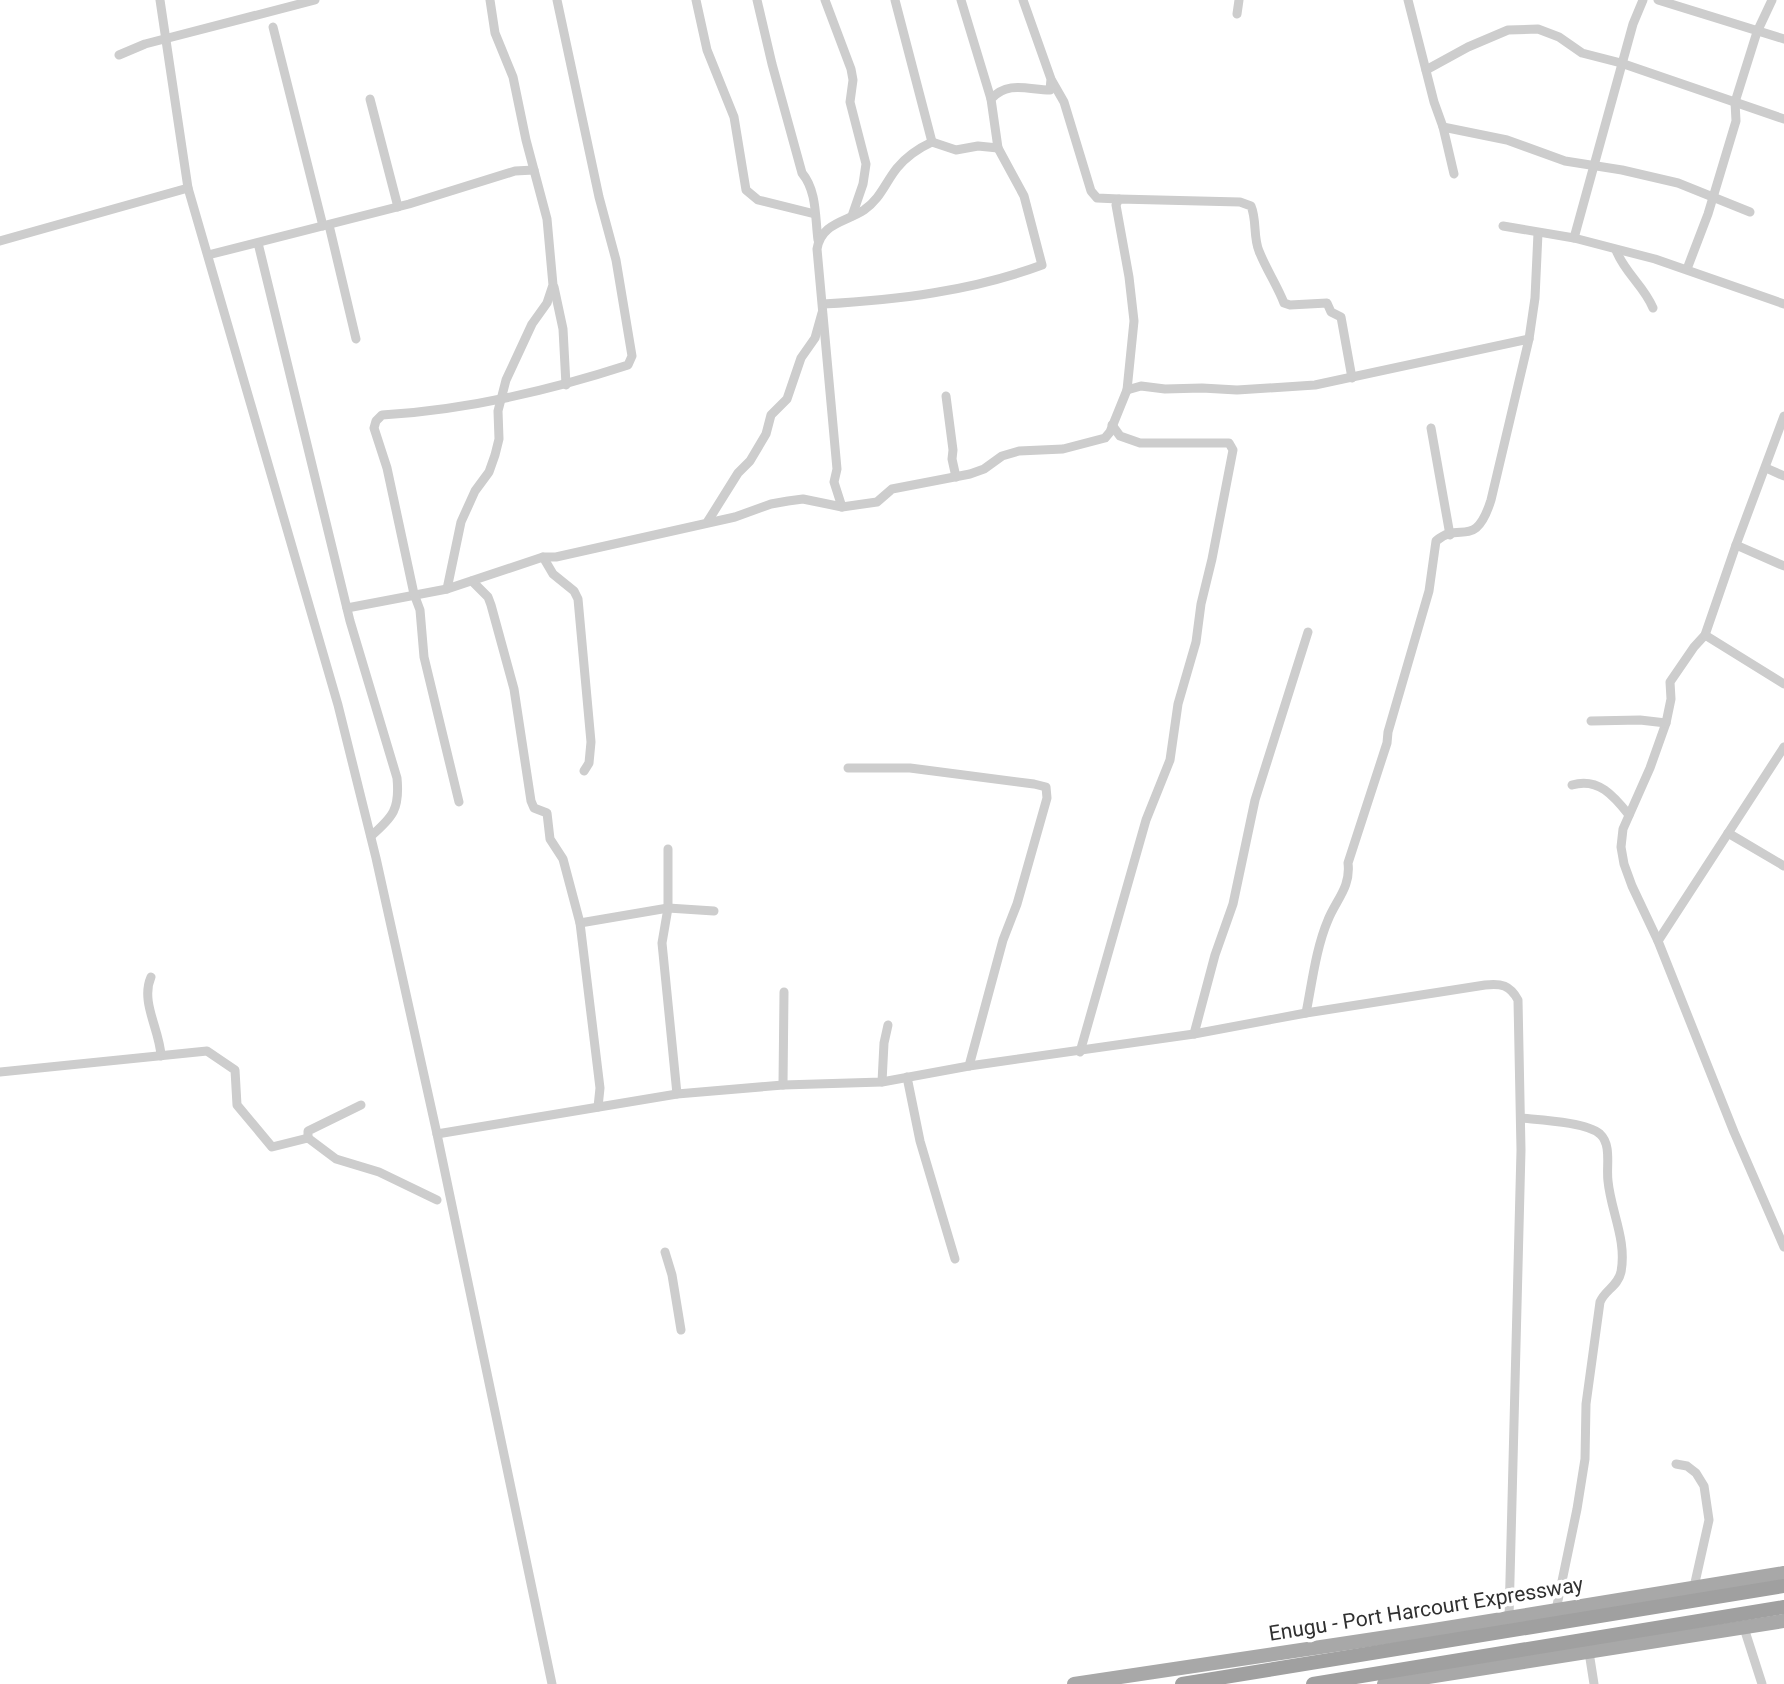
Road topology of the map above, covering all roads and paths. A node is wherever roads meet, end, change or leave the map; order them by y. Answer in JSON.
{"nodes":[{"id":1,"x":160,"y":0,"type":"edge"},
{"id":2,"x":273,"y":0,"type":"edge"},
{"id":3,"x":315,"y":0,"type":"edge"},
{"id":4,"x":490,"y":0,"type":"edge"},
{"id":5,"x":557,"y":0,"type":"edge"},
{"id":6,"x":696,"y":0,"type":"edge"},
{"id":7,"x":757,"y":0,"type":"edge"},
{"id":8,"x":825,"y":0,"type":"edge"},
{"id":9,"x":895,"y":0,"type":"edge"},
{"id":10,"x":961,"y":0,"type":"edge"},
{"id":11,"x":1023,"y":0,"type":"edge"},
{"id":12,"x":1239,"y":0,"type":"edge"},
{"id":13,"x":1408,"y":0,"type":"edge"},
{"id":14,"x":1643,"y":0,"type":"edge"},
{"id":15,"x":1658,"y":0,"type":"edge"},
{"id":16,"x":1772,"y":0,"type":"edge"},
{"id":17,"x":276,"y":11,"type":"junction"},
{"id":18,"x":1237,"y":14,"type":"dead end"},
{"id":19,"x":273,"y":27,"type":"dead end"},
{"id":20,"x":1758,"y":32,"type":"junction"},
{"id":21,"x":164,"y":39,"type":"junction"},
{"id":22,"x":1784,"y":39,"type":"edge"},
{"id":23,"x":119,"y":55,"type":"dead end"},
{"id":24,"x":1621,"y":63,"type":"junction"},
{"id":25,"x":1426,"y":70,"type":"junction"},
{"id":26,"x":1051,"y":79,"type":"junction"},
{"id":27,"x":370,"y":99,"type":"dead end"},
{"id":28,"x":991,"y":99,"type":"junction"},
{"id":29,"x":1735,"y":102,"type":"junction"},
{"id":30,"x":1784,"y":119,"type":"edge"},
{"id":31,"x":1443,"y":127,"type":"junction"},
{"id":32,"x":932,"y":142,"type":"junction"},
{"id":33,"x":998,"y":148,"type":"junction"},
{"id":34,"x":1594,"y":165,"type":"junction"},
{"id":35,"x":534,"y":170,"type":"junction"},
{"id":36,"x":1454,"y":174,"type":"dead end"},
{"id":37,"x":188,"y":188,"type":"junction"},
{"id":38,"x":1119,"y":199,"type":"junction"},
{"id":39,"x":398,"y":207,"type":"junction"},
{"id":40,"x":1750,"y":212,"type":"dead end"},
{"id":41,"x":815,"y":214,"type":"junction"},
{"id":42,"x":852,"y":216,"type":"junction"},
{"id":43,"x":326,"y":226,"type":"junction"},
{"id":44,"x":1503,"y":226,"type":"dead end"},
{"id":45,"x":1538,"y":233,"type":"junction"},
{"id":46,"x":1574,"y":239,"type":"junction"},
{"id":47,"x":818,"y":240,"type":"junction"},
{"id":48,"x":0,"y":241,"type":"edge"},
{"id":49,"x":258,"y":243,"type":"junction"},
{"id":50,"x":1616,"y":250,"type":"junction"},
{"id":51,"x":208,"y":256,"type":"junction"},
{"id":52,"x":1687,"y":269,"type":"junction"},
{"id":53,"x":553,"y":285,"type":"junction"},
{"id":54,"x":823,"y":304,"type":"junction"},
{"id":55,"x":1784,"y":304,"type":"edge"},
{"id":56,"x":1653,"y":308,"type":"dead end"},
{"id":57,"x":356,"y":339,"type":"dead end"},
{"id":58,"x":1529,"y":339,"type":"junction"},
{"id":59,"x":1352,"y":378,"type":"junction"},
{"id":60,"x":566,"y":385,"type":"junction"},
{"id":61,"x":1127,"y":390,"type":"junction"},
{"id":62,"x":946,"y":396,"type":"dead end"},
{"id":63,"x":502,"y":400,"type":"junction"},
{"id":64,"x":1784,"y":416,"type":"edge"},
{"id":65,"x":1112,"y":425,"type":"junction"},
{"id":66,"x":1431,"y":428,"type":"dead end"},
{"id":67,"x":1120,"y":436,"type":"junction"},
{"id":68,"x":1105,"y":438,"type":"junction"},
{"id":69,"x":1766,"y":468,"type":"junction"},
{"id":70,"x":1784,"y":476,"type":"edge"},
{"id":71,"x":956,"y":477,"type":"junction"},
{"id":72,"x":842,"y":508,"type":"junction"},
{"id":73,"x":708,"y":521,"type":"junction"},
{"id":74,"x":1450,"y":535,"type":"junction"},
{"id":75,"x":1736,"y":545,"type":"junction"},
{"id":76,"x":543,"y":557,"type":"junction"},
{"id":77,"x":1784,"y":566,"type":"edge"},
{"id":78,"x":472,"y":581,"type":"junction"},
{"id":79,"x":447,"y":589,"type":"junction"},
{"id":80,"x":415,"y":597,"type":"junction"},
{"id":81,"x":347,"y":608,"type":"junction"},
{"id":82,"x":1307,"y":632,"type":"dead end"},
{"id":83,"x":1705,"y":635,"type":"junction"},
{"id":84,"x":1784,"y":684,"type":"edge"},
{"id":85,"x":1591,"y":721,"type":"dead end"},
{"id":86,"x":1666,"y":723,"type":"junction"},
{"id":87,"x":1784,"y":747,"type":"edge"},
{"id":88,"x":848,"y":768,"type":"dead end"},
{"id":89,"x":584,"y":771,"type":"dead end"},
{"id":90,"x":1572,"y":785,"type":"dead end"},
{"id":91,"x":459,"y":802,"type":"dead end"},
{"id":92,"x":1629,"y":815,"type":"junction"},
{"id":93,"x":1728,"y":833,"type":"junction"},
{"id":94,"x":371,"y":836,"type":"junction"},
{"id":95,"x":668,"y":849,"type":"dead end"},
{"id":96,"x":1784,"y":866,"type":"edge"},
{"id":97,"x":668,"y":908,"type":"junction"},
{"id":98,"x":714,"y":911,"type":"dead end"},
{"id":99,"x":580,"y":923,"type":"junction"},
{"id":100,"x":1658,"y":941,"type":"junction"},
{"id":101,"x":150,"y":977,"type":"dead end"},
{"id":102,"x":784,"y":992,"type":"dead end"},
{"id":103,"x":1306,"y":1013,"type":"junction"},
{"id":104,"x":888,"y":1025,"type":"dead end"},
{"id":105,"x":1194,"y":1034,"type":"junction"},
{"id":106,"x":1080,"y":1052,"type":"junction"},
{"id":107,"x":161,"y":1056,"type":"junction"},
{"id":108,"x":969,"y":1066,"type":"junction"},
{"id":109,"x":0,"y":1072,"type":"edge"},
{"id":110,"x":907,"y":1077,"type":"junction"},
{"id":111,"x":883,"y":1082,"type":"junction"},
{"id":112,"x":783,"y":1084,"type":"junction"},
{"id":113,"x":677,"y":1094,"type":"junction"},
{"id":114,"x":361,"y":1105,"type":"dead end"},
{"id":115,"x":598,"y":1107,"type":"junction"},
{"id":116,"x":1521,"y":1118,"type":"junction"},
{"id":117,"x":437,"y":1134,"type":"junction"},
{"id":118,"x":308,"y":1138,"type":"junction"},
{"id":119,"x":437,"y":1200,"type":"dead end"},
{"id":120,"x":1784,"y":1247,"type":"edge"},
{"id":121,"x":665,"y":1252,"type":"dead end"},
{"id":122,"x":955,"y":1259,"type":"dead end"},
{"id":123,"x":681,"y":1330,"type":"dead end"},
{"id":124,"x":1676,"y":1464,"type":"dead end"},
{"id":125,"x":1784,"y":1573,"type":"edge"},
{"id":126,"x":1694,"y":1587,"type":"junction"},
{"id":127,"x":1784,"y":1587,"type":"edge"},
{"id":128,"x":1784,"y":1607,"type":"edge"},
{"id":129,"x":1556,"y":1610,"type":"junction"},
{"id":130,"x":1509,"y":1618,"type":"junction"},
{"id":131,"x":1784,"y":1621,"type":"edge"},
{"id":132,"x":1744,"y":1628,"type":"junction"},
{"id":133,"x":1590,"y":1652,"type":"junction"},
{"id":134,"x":552,"y":1684,"type":"edge"},
{"id":135,"x":1074,"y":1684,"type":"edge"},
{"id":136,"x":1182,"y":1684,"type":"edge"},
{"id":137,"x":1313,"y":1684,"type":"edge"},
{"id":138,"x":1384,"y":1684,"type":"edge"},
{"id":139,"x":1594,"y":1684,"type":"edge"},
{"id":140,"x":1762,"y":1684,"type":"edge"}],
"edges":[{"from":1,"to":21,"type":"street"},
{"from":2,"to":17,"type":"street"},
{"from":3,"to":17,"type":"street"},
{"from":4,"to":35,"type":"street"},
{"from":5,"to":60,"type":"street"},
{"from":6,"to":41,"type":"street"},
{"from":7,"to":41,"type":"street"},
{"from":8,"to":42,"type":"street"},
{"from":9,"to":32,"type":"street"},
{"from":10,"to":28,"type":"street"},
{"from":11,"to":26,"type":"street"},
{"from":12,"to":18,"type":"street"},
{"from":13,"to":25,"type":"street"},
{"from":14,"to":24,"type":"street"},
{"from":15,"to":20,"type":"street"},
{"from":16,"to":20,"type":"street"},
{"from":17,"to":21,"type":"street"},
{"from":19,"to":43,"type":"street"},
{"from":20,"to":22,"type":"street"},
{"from":20,"to":29,"type":"street"},
{"from":21,"to":23,"type":"street"},
{"from":21,"to":37,"type":"street"},
{"from":24,"to":25,"type":"street"},
{"from":24,"to":29,"type":"street"},
{"from":24,"to":34,"type":"street"},
{"from":25,"to":31,"type":"street"},
{"from":26,"to":28,"type":"street"},
{"from":26,"to":38,"type":"street"},
{"from":27,"to":39,"type":"street"},
{"from":28,"to":33,"type":"street"},
{"from":29,"to":30,"type":"street"},
{"from":29,"to":52,"type":"street"},
{"from":31,"to":34,"type":"street"},
{"from":31,"to":36,"type":"street"},
{"from":32,"to":33,"type":"street"},
{"from":32,"to":42,"type":"street"},
{"from":33,"to":54,"type":"street"},
{"from":34,"to":40,"type":"street"},
{"from":34,"to":46,"type":"street"},
{"from":35,"to":39,"type":"street"},
{"from":35,"to":53,"type":"street"},
{"from":37,"to":48,"type":"street"},
{"from":37,"to":51,"type":"street"},
{"from":38,"to":59,"type":"street"},
{"from":38,"to":61,"type":"street"},
{"from":39,"to":43,"type":"street"},
{"from":41,"to":47,"type":"street"},
{"from":42,"to":47,"type":"street"},
{"from":43,"to":49,"type":"street"},
{"from":43,"to":57,"type":"street"},
{"from":44,"to":45,"type":"street"},
{"from":45,"to":46,"type":"street"},
{"from":45,"to":58,"type":"street"},
{"from":46,"to":50,"type":"street"},
{"from":47,"to":54,"type":"street"},
{"from":49,"to":51,"type":"street"},
{"from":49,"to":81,"type":"street"},
{"from":50,"to":52,"type":"street"},
{"from":50,"to":56,"type":"street"},
{"from":51,"to":94,"type":"street"},
{"from":52,"to":55,"type":"street"},
{"from":53,"to":60,"type":"street"},
{"from":53,"to":63,"type":"street"},
{"from":54,"to":72,"type":"street"},
{"from":54,"to":73,"type":"street"},
{"from":58,"to":59,"type":"street"},
{"from":58,"to":74,"type":"street"},
{"from":59,"to":61,"type":"street"},
{"from":60,"to":63,"type":"street"},
{"from":61,"to":65,"type":"street"},
{"from":62,"to":71,"type":"street"},
{"from":63,"to":79,"type":"street"},
{"from":63,"to":80,"type":"street"},
{"from":64,"to":69,"type":"street"},
{"from":65,"to":67,"type":"street"},
{"from":65,"to":68,"type":"street"},
{"from":66,"to":74,"type":"street"},
{"from":67,"to":68,"type":"street"},
{"from":67,"to":106,"type":"street"},
{"from":68,"to":71,"type":"street"},
{"from":69,"to":70,"type":"street"},
{"from":69,"to":75,"type":"street"},
{"from":71,"to":72,"type":"street"},
{"from":72,"to":73,"type":"street"},
{"from":73,"to":76,"type":"street"},
{"from":74,"to":103,"type":"street"},
{"from":75,"to":77,"type":"street"},
{"from":75,"to":83,"type":"street"},
{"from":76,"to":78,"type":"street"},
{"from":76,"to":89,"type":"street"},
{"from":78,"to":79,"type":"street"},
{"from":78,"to":99,"type":"street"},
{"from":79,"to":80,"type":"street"},
{"from":80,"to":81,"type":"street"},
{"from":80,"to":91,"type":"street"},
{"from":81,"to":94,"type":"street"},
{"from":82,"to":105,"type":"street"},
{"from":83,"to":84,"type":"street"},
{"from":83,"to":86,"type":"street"},
{"from":85,"to":86,"type":"street"},
{"from":86,"to":92,"type":"street"},
{"from":87,"to":93,"type":"street"},
{"from":88,"to":108,"type":"street"},
{"from":90,"to":92,"type":"street"},
{"from":92,"to":100,"type":"street"},
{"from":93,"to":96,"type":"street"},
{"from":93,"to":100,"type":"street"},
{"from":94,"to":117,"type":"street"},
{"from":95,"to":97,"type":"street"},
{"from":97,"to":98,"type":"street"},
{"from":97,"to":99,"type":"street"},
{"from":97,"to":113,"type":"street"},
{"from":99,"to":115,"type":"street"},
{"from":100,"to":120,"type":"street"},
{"from":101,"to":107,"type":"street"},
{"from":102,"to":112,"type":"street"},
{"from":103,"to":105,"type":"street"},
{"from":103,"to":116,"type":"street"},
{"from":104,"to":111,"type":"street"},
{"from":105,"to":106,"type":"street"},
{"from":106,"to":108,"type":"street"},
{"from":107,"to":109,"type":"street"},
{"from":107,"to":118,"type":"street"},
{"from":108,"to":110,"type":"street"},
{"from":110,"to":111,"type":"street"},
{"from":110,"to":122,"type":"street"},
{"from":111,"to":112,"type":"street"},
{"from":112,"to":113,"type":"street"},
{"from":113,"to":115,"type":"street"},
{"from":114,"to":118,"type":"street"},
{"from":115,"to":117,"type":"street"},
{"from":116,"to":129,"type":"street"},
{"from":116,"to":130,"type":"street"},
{"from":117,"to":134,"type":"street"},
{"from":118,"to":119,"type":"street"},
{"from":121,"to":123,"type":"street"},
{"from":124,"to":126,"type":"street"},
{"from":125,"to":126,"type":"main road","name":"Enugu - Port Harcourt Expressway"},
{"from":126,"to":129,"type":"main road","name":"Enugu - Port Harcourt Expressway"},
{"from":127,"to":136,"type":"highway","name":"Enugu - Port Harcourt Expressway"},
{"from":128,"to":137,"type":"highway"},
{"from":129,"to":130,"type":"main road","name":"Enugu - Port Harcourt Expressway"},
{"from":130,"to":135,"type":"main road","name":"Enugu - Port Harcourt Expressway"},
{"from":131,"to":132,"type":"main road"},
{"from":132,"to":133,"type":"main road"},
{"from":132,"to":140,"type":"street"},
{"from":133,"to":138,"type":"main road"},
{"from":133,"to":139,"type":"street"}]}
